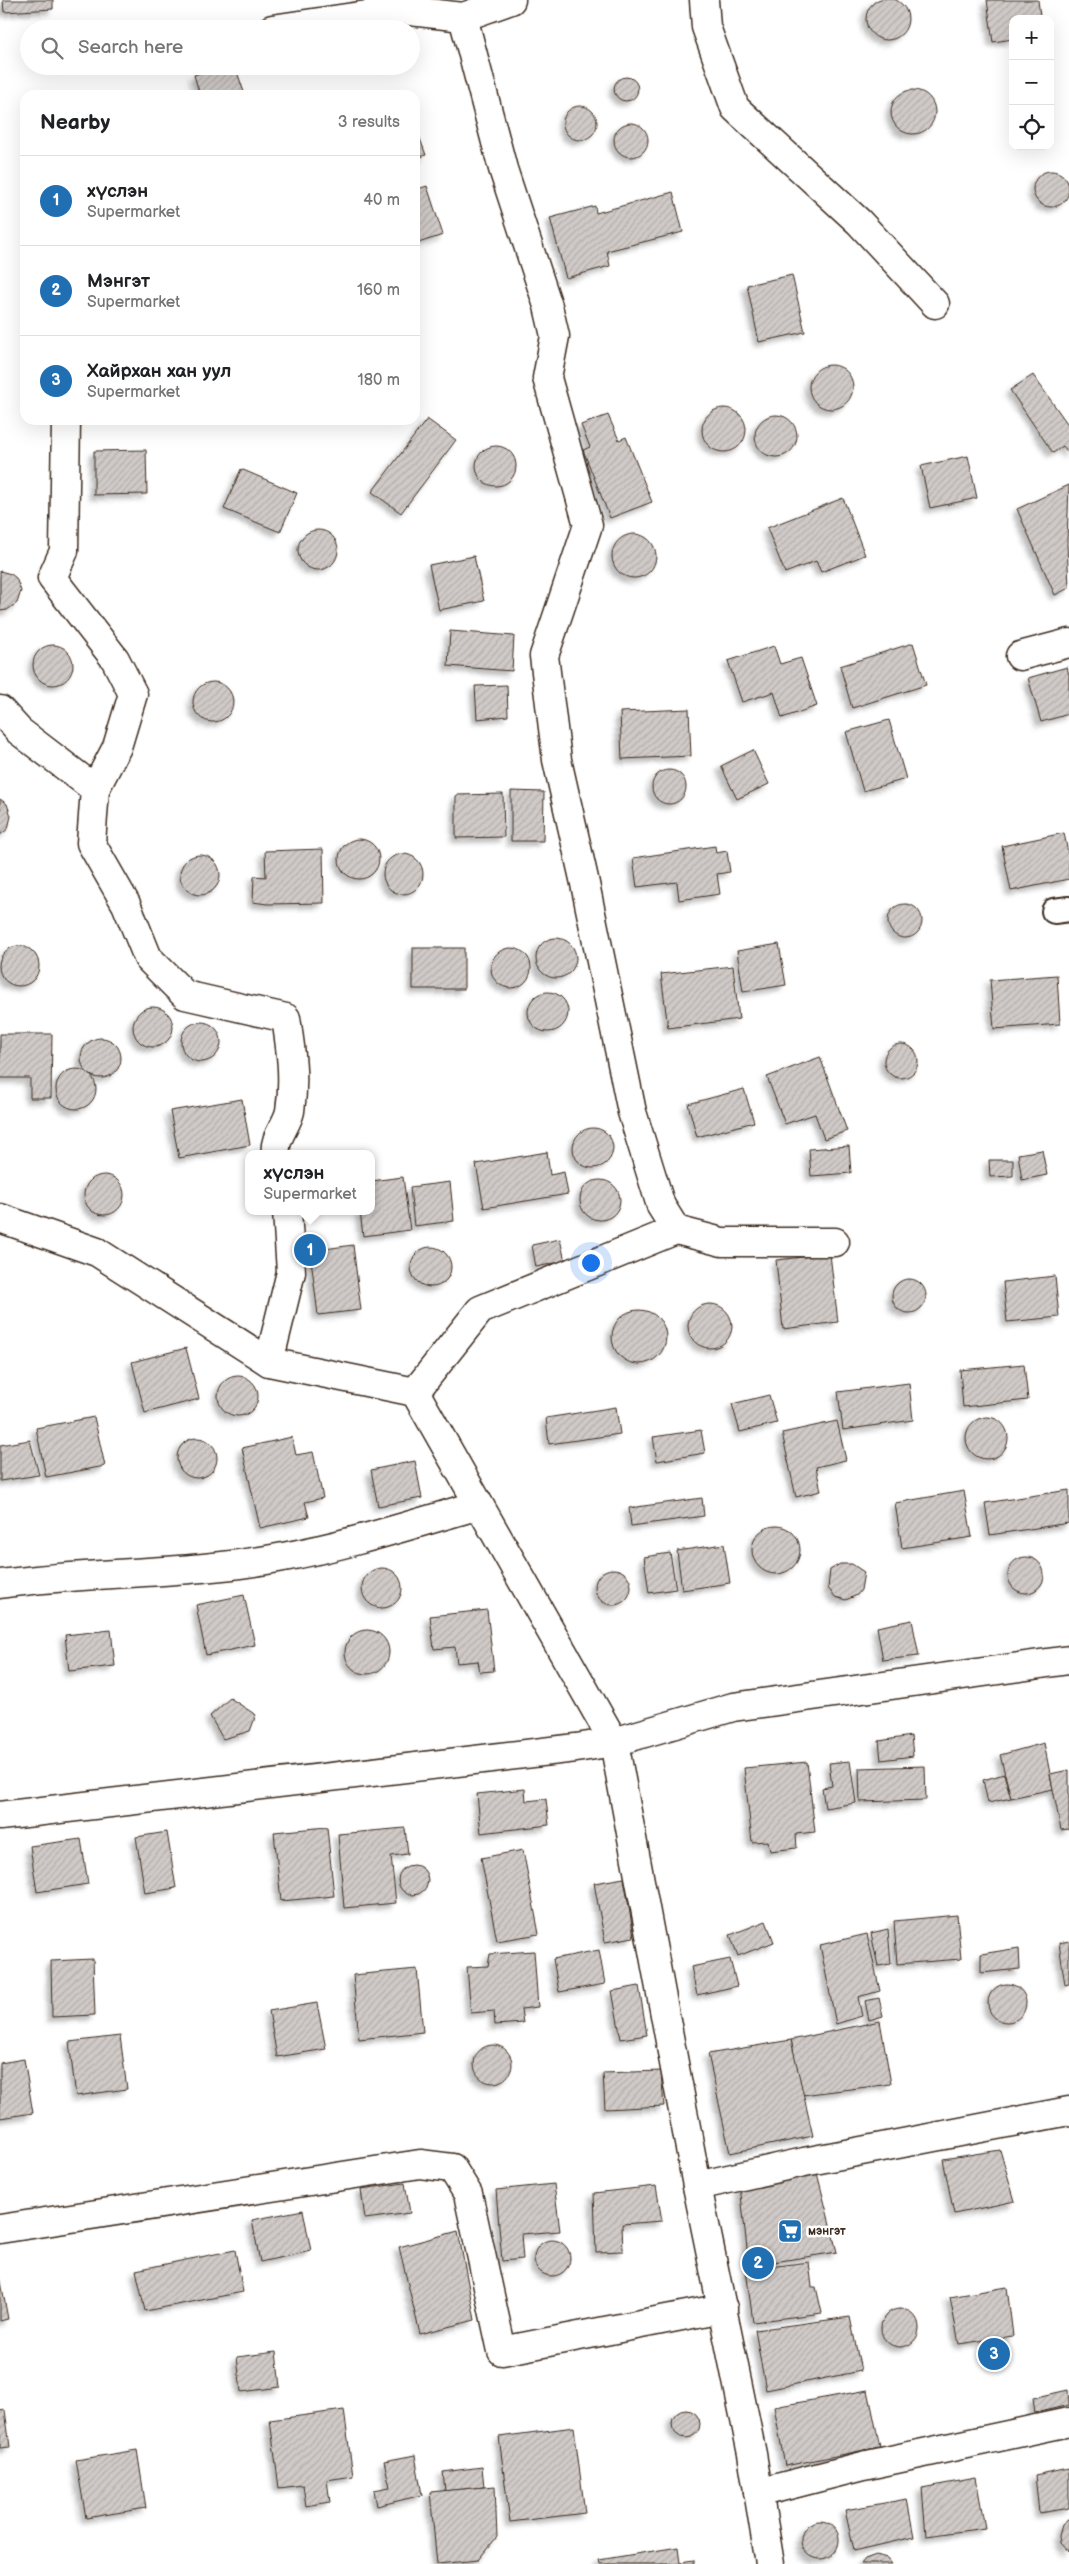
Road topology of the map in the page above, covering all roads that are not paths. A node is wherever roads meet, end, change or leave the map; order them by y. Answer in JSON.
{"nodes":[{"id":1,"x":511,"y":0,"type":"edge"},
{"id":2,"x":704,"y":0,"type":"edge"},
{"id":3,"x":463,"y":17,"type":"junction"},
{"id":4,"x":333,"y":20,"type":"edge"},
{"id":5,"x":935,"y":304,"type":"dead end"},
{"id":6,"x":66,"y":425,"type":"edge"},
{"id":7,"x":1069,"y":643,"type":"edge"},
{"id":8,"x":1020,"y":656,"type":"dead end"},
{"id":9,"x":0,"y":710,"type":"edge"},
{"id":10,"x":94,"y":788,"type":"junction"},
{"id":11,"x":275,"y":1150,"type":"edge"},
{"id":12,"x":287,"y":1215,"type":"edge"},
{"id":13,"x":0,"y":1218,"type":"edge"},
{"id":14,"x":676,"y":1230,"type":"junction"},
{"id":15,"x":835,"y":1242,"type":"dead end"},
{"id":16,"x":269,"y":1362,"type":"junction"},
{"id":17,"x":415,"y":1392,"type":"junction"},
{"id":18,"x":479,"y":1505,"type":"junction"},
{"id":19,"x":0,"y":1584,"type":"edge"},
{"id":20,"x":1069,"y":1660,"type":"edge"},
{"id":21,"x":614,"y":1742,"type":"junction"},
{"id":22,"x":0,"y":1816,"type":"edge"},
{"id":23,"x":1069,"y":2111,"type":"edge"},
{"id":24,"x":697,"y":2186,"type":"junction"},
{"id":25,"x":0,"y":2229,"type":"edge"},
{"id":26,"x":723,"y":2308,"type":"junction"},
{"id":27,"x":1069,"y":2422,"type":"edge"},
{"id":28,"x":758,"y":2493,"type":"junction"},
{"id":29,"x":770,"y":2564,"type":"edge"}],
"edges":[{"from":1,"to":3,"type":"street"},
{"from":2,"to":5,"type":"street"},
{"from":3,"to":4,"type":"street"},
{"from":3,"to":14,"type":"street"},
{"from":6,"to":10,"type":"street"},
{"from":7,"to":8,"type":"street"},
{"from":9,"to":10,"type":"street"},
{"from":10,"to":11,"type":"street"},
{"from":12,"to":16,"type":"street"},
{"from":13,"to":16,"type":"street"},
{"from":14,"to":15,"type":"street"},
{"from":14,"to":17,"type":"street"},
{"from":16,"to":17,"type":"street"},
{"from":17,"to":18,"type":"street"},
{"from":18,"to":19,"type":"street"},
{"from":18,"to":21,"type":"street"},
{"from":20,"to":21,"type":"street"},
{"from":21,"to":22,"type":"street"},
{"from":21,"to":24,"type":"street"},
{"from":23,"to":24,"type":"street"},
{"from":24,"to":26,"type":"street"},
{"from":25,"to":26,"type":"street"},
{"from":26,"to":28,"type":"street"},
{"from":27,"to":28,"type":"street"},
{"from":28,"to":29,"type":"street"}]}
